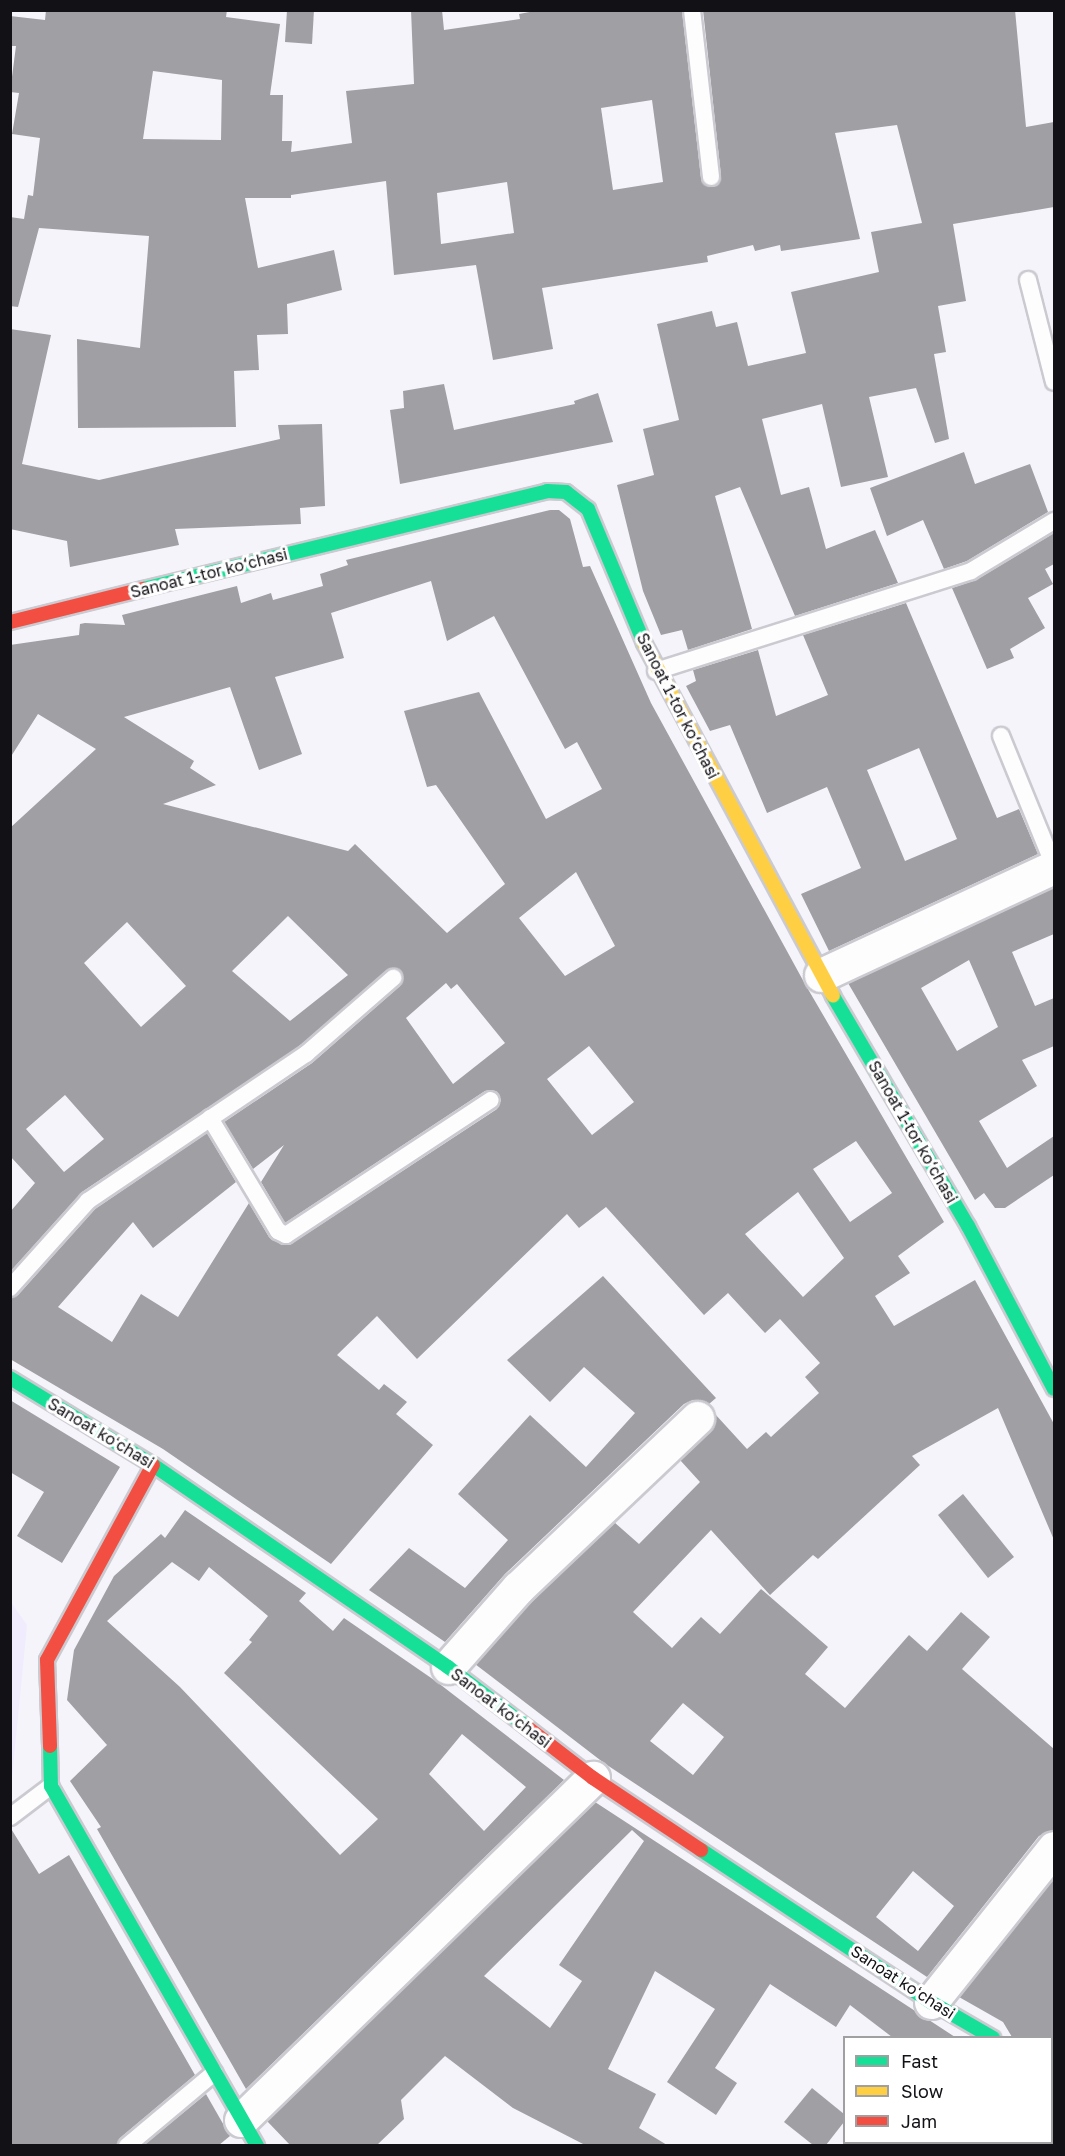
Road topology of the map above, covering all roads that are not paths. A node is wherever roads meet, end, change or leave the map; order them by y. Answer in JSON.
{"nodes":[{"id":1,"x":692,"y":10,"type":"edge"},
{"id":2,"x":711,"y":177,"type":"dead end"},
{"id":3,"x":1028,"y":280,"type":"dead end"},
{"id":4,"x":1054,"y":382,"type":"edge"},
{"id":5,"x":1054,"y":521,"type":"edge"},
{"id":6,"x":10,"y":621,"type":"edge"},
{"id":7,"x":656,"y":671,"type":"junction"},
{"id":8,"x":1001,"y":736,"type":"dead end"},
{"id":9,"x":1054,"y":867,"type":"edge"},
{"id":10,"x":821,"y":975,"type":"junction"},
{"id":11,"x":393,"y":978,"type":"dead end"},
{"id":12,"x":491,"y":1100,"type":"dead end"},
{"id":13,"x":210,"y":1118,"type":"junction"},
{"id":14,"x":10,"y":1288,"type":"edge"},
{"id":15,"x":10,"y":1378,"type":"edge"},
{"id":16,"x":1054,"y":1389,"type":"edge"},
{"id":17,"x":696,"y":1418,"type":"dead end"},
{"id":18,"x":153,"y":1465,"type":"junction"},
{"id":19,"x":448,"y":1667,"type":"junction"},
{"id":20,"x":593,"y":1778,"type":"junction"},
{"id":21,"x":51,"y":1786,"type":"junction"},
{"id":22,"x":10,"y":1818,"type":"edge"},
{"id":23,"x":1054,"y":1848,"type":"edge"},
{"id":24,"x":931,"y":2002,"type":"junction"},
{"id":25,"x":991,"y":2036,"type":"edge"},
{"id":26,"x":214,"y":2073,"type":"junction"},
{"id":27,"x":249,"y":2133,"type":"edge"},
{"id":28,"x":127,"y":2145,"type":"edge"}],
"edges":[{"from":1,"to":2,"type":"lane"},
{"from":3,"to":4,"type":"lane"},
{"from":5,"to":7,"type":"lane"},
{"from":6,"to":7,"type":"street","name":"Sanoat 1-tor ko‘chasi"},
{"from":7,"to":10,"type":"street","name":"Sanoat 1-tor ko‘chasi"},
{"from":8,"to":9,"type":"lane"},
{"from":9,"to":10,"type":"street"},
{"from":10,"to":16,"type":"street","name":"Sanoat 1-tor ko‘chasi"},
{"from":11,"to":13,"type":"lane"},
{"from":12,"to":13,"type":"lane"},
{"from":13,"to":14,"type":"lane"},
{"from":15,"to":18,"type":"street","name":"Sanoat koʻchasi"},
{"from":17,"to":19,"type":"street"},
{"from":18,"to":19,"type":"street","name":"Sanoat koʻchasi"},
{"from":18,"to":21,"type":"street"},
{"from":19,"to":20,"type":"street","name":"Sanoat koʻchasi"},
{"from":20,"to":24,"type":"street","name":"Sanoat koʻchasi"},
{"from":20,"to":27,"type":"street"},
{"from":21,"to":22,"type":"lane"},
{"from":21,"to":26,"type":"street"},
{"from":23,"to":24,"type":"street"},
{"from":24,"to":25,"type":"street","name":"Sanoat koʻchasi"},
{"from":26,"to":27,"type":"street"},
{"from":26,"to":28,"type":"lane"}]}
